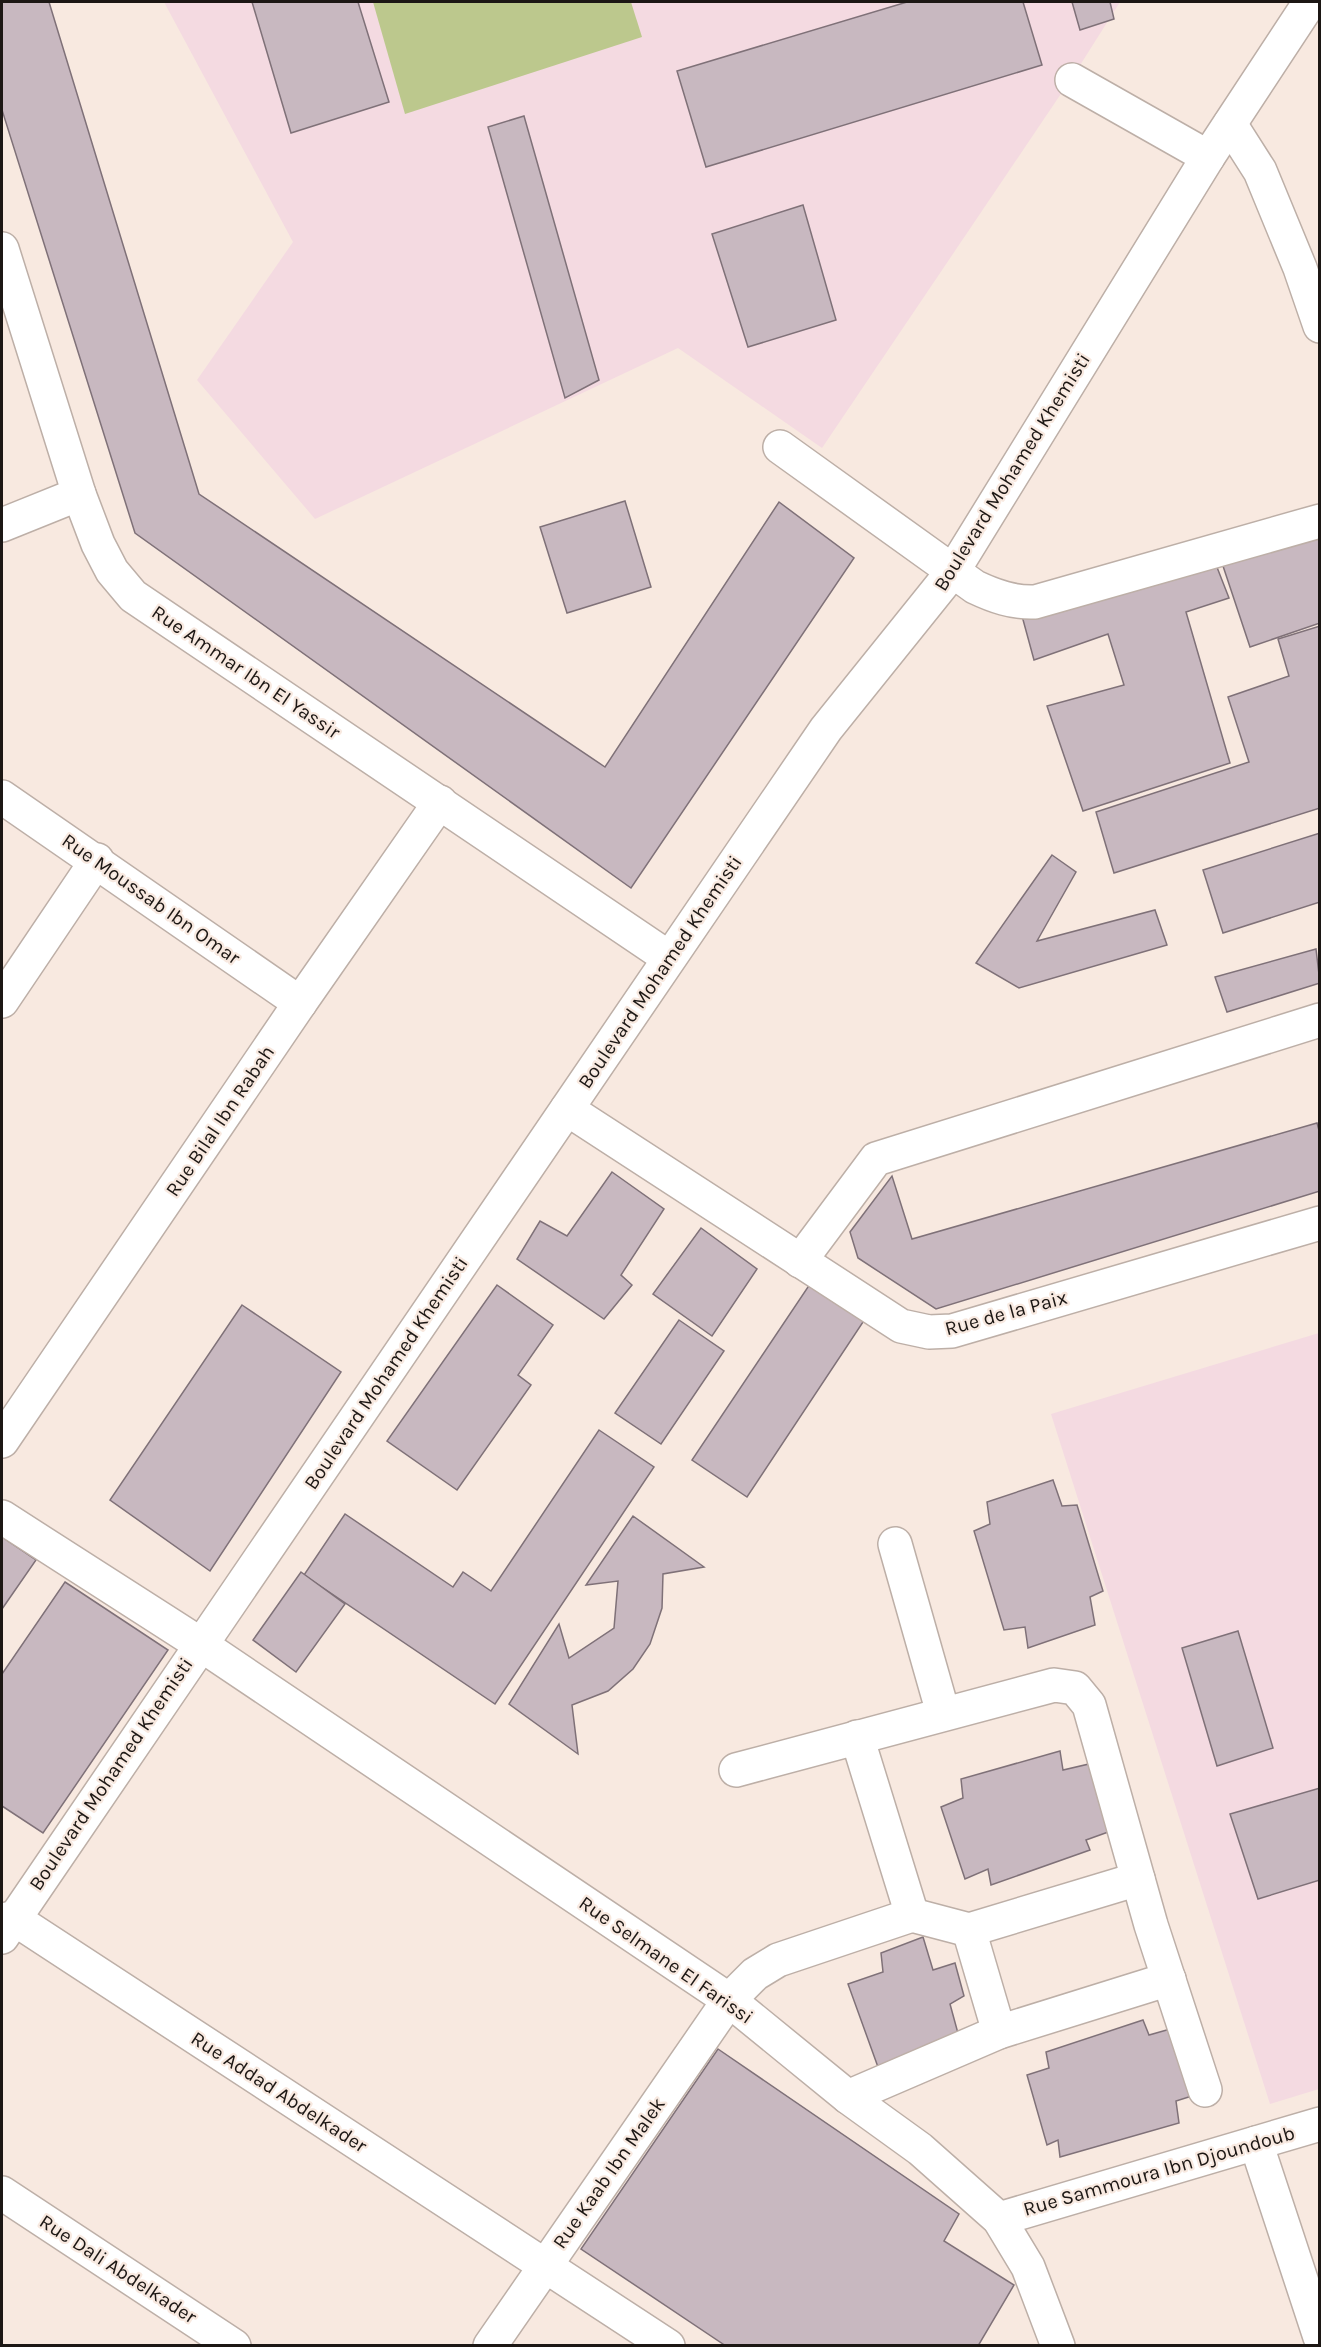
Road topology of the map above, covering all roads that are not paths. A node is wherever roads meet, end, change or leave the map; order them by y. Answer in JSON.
{"nodes":[{"id":1,"x":1310,"y":2,"type":"edge"},
{"id":2,"x":1072,"y":80,"type":"dead end"},
{"id":3,"x":1230,"y":124,"type":"junction"},
{"id":4,"x":1208,"y":157,"type":"junction"},
{"id":5,"x":2,"y":252,"type":"edge"},
{"id":6,"x":1310,"y":266,"type":"edge"},
{"id":7,"x":1320,"y":326,"type":"edge"},
{"id":8,"x":780,"y":447,"type":"dead end"},
{"id":9,"x":79,"y":494,"type":"junction"},
{"id":10,"x":1320,"y":521,"type":"edge"},
{"id":11,"x":10,"y":522,"type":"edge"},
{"id":12,"x":2,"y":548,"type":"edge"},
{"id":13,"x":953,"y":572,"type":"junction"},
{"id":14,"x":2,"y":797,"type":"edge"},
{"id":15,"x":440,"y":802,"type":"junction"},
{"id":16,"x":97,"y":860,"type":"junction"},
{"id":17,"x":669,"y":958,"type":"junction"},
{"id":18,"x":2,"y":1001,"type":"edge"},
{"id":19,"x":300,"y":1003,"type":"junction"},
{"id":20,"x":1320,"y":1020,"type":"edge"},
{"id":21,"x":567,"y":1109,"type":"junction"},
{"id":22,"x":1320,"y":1223,"type":"edge"},
{"id":23,"x":800,"y":1261,"type":"junction"},
{"id":24,"x":2,"y":1441,"type":"edge"},
{"id":25,"x":2,"y":1517,"type":"edge"},
{"id":26,"x":895,"y":1544,"type":"dead end"},
{"id":27,"x":200,"y":1644,"type":"junction"},
{"id":28,"x":943,"y":1713,"type":"junction"},
{"id":29,"x":857,"y":1737,"type":"junction"},
{"id":30,"x":736,"y":1770,"type":"dead end"},
{"id":31,"x":1138,"y":1879,"type":"junction"},
{"id":32,"x":912,"y":1915,"type":"junction"},
{"id":33,"x":5,"y":1925,"type":"edge"},
{"id":34,"x":969,"y":1930,"type":"junction"},
{"id":35,"x":1169,"y":1979,"type":"junction"},
{"id":36,"x":729,"y":2000,"type":"junction"},
{"id":37,"x":999,"y":2032,"type":"junction"},
{"id":38,"x":1205,"y":2090,"type":"dead end"},
{"id":39,"x":848,"y":2097,"type":"junction"},
{"id":40,"x":1320,"y":2124,"type":"edge"},
{"id":41,"x":1256,"y":2143,"type":"junction"},
{"id":42,"x":2,"y":2193,"type":"edge"},
{"id":43,"x":999,"y":2219,"type":"junction"},
{"id":44,"x":546,"y":2265,"type":"junction"},
{"id":45,"x":1320,"y":2337,"type":"edge"},
{"id":46,"x":1048,"y":2338,"type":"edge"},
{"id":47,"x":234,"y":2346,"type":"edge"},
{"id":48,"x":490,"y":2346,"type":"edge"},
{"id":49,"x":668,"y":2346,"type":"edge"}],
"edges":[{"from":1,"to":3,"type":"street","name":"Boulevard Mohamed Khemisti"},
{"from":2,"to":4,"type":"street"},
{"from":3,"to":4,"type":"street","name":"Boulevard Mohamed Khemisti"},
{"from":3,"to":6,"type":"street"},
{"from":4,"to":13,"type":"street","name":"Boulevard Mohamed Khemisti"},
{"from":5,"to":9,"type":"street","name":"Rue Ammar Ibn El Yassir"},
{"from":6,"to":7,"type":"street"},
{"from":8,"to":13,"type":"street"},
{"from":9,"to":11,"type":"street"},
{"from":9,"to":15,"type":"street","name":"Rue Ammar Ibn El Yassir"},
{"from":10,"to":13,"type":"street"},
{"from":11,"to":12,"type":"street"},
{"from":13,"to":17,"type":"street","name":"Boulevard Mohamed Khemisti"},
{"from":14,"to":16,"type":"street","name":"Rue Moussab Ibn Omar"},
{"from":15,"to":17,"type":"street","name":"Rue Ammar Ibn El Yassir"},
{"from":15,"to":19,"type":"street","name":"Rue Bilal Ibn Rabah"},
{"from":16,"to":18,"type":"street"},
{"from":16,"to":19,"type":"street","name":"Rue Moussab Ibn Omar"},
{"from":17,"to":21,"type":"street","name":"Boulevard Mohamed Khemisti"},
{"from":19,"to":24,"type":"street","name":"Rue Bilal Ibn Rabah"},
{"from":20,"to":23,"type":"street"},
{"from":21,"to":23,"type":"street","name":"Rue de la Paix"},
{"from":21,"to":27,"type":"street","name":"Boulevard Mohamed Khemisti"},
{"from":22,"to":23,"type":"street","name":"Rue de la Paix"},
{"from":25,"to":27,"type":"street","name":"Rue Selmane El Farissi"},
{"from":26,"to":28,"type":"street"},
{"from":27,"to":33,"type":"street","name":"Boulevard Mohamed Khemisti"},
{"from":27,"to":36,"type":"street","name":"Rue Selmane El Farissi"},
{"from":28,"to":29,"type":"street"},
{"from":28,"to":31,"type":"street"},
{"from":29,"to":30,"type":"street"},
{"from":29,"to":32,"type":"street"},
{"from":31,"to":34,"type":"street"},
{"from":31,"to":35,"type":"street"},
{"from":32,"to":34,"type":"street"},
{"from":32,"to":36,"type":"street","name":"Rue Kaab Ibn Malek"},
{"from":33,"to":44,"type":"street","name":"Rue Addad Abdelkader"},
{"from":34,"to":37,"type":"street"},
{"from":35,"to":37,"type":"street"},
{"from":35,"to":38,"type":"street"},
{"from":36,"to":39,"type":"street","name":"Rue Selmane El Farissi"},
{"from":36,"to":44,"type":"street","name":"Rue Kaab Ibn Malek"},
{"from":37,"to":39,"type":"street"},
{"from":39,"to":43,"type":"street","name":"Rue Selmane El Farissi"},
{"from":40,"to":41,"type":"street","name":"Rue Sammoura Ibn Djoundoub"},
{"from":41,"to":43,"type":"street","name":"Rue Sammoura Ibn Djoundoub"},
{"from":41,"to":45,"type":"street"},
{"from":42,"to":47,"type":"street","name":"Rue Dali Abdelkader"},
{"from":43,"to":46,"type":"street","name":"Rue Selmane El Farissi"},
{"from":44,"to":48,"type":"street","name":"Rue Kaab Ibn Malek"},
{"from":44,"to":49,"type":"street","name":"Rue Addad Abdelkader"}]}
